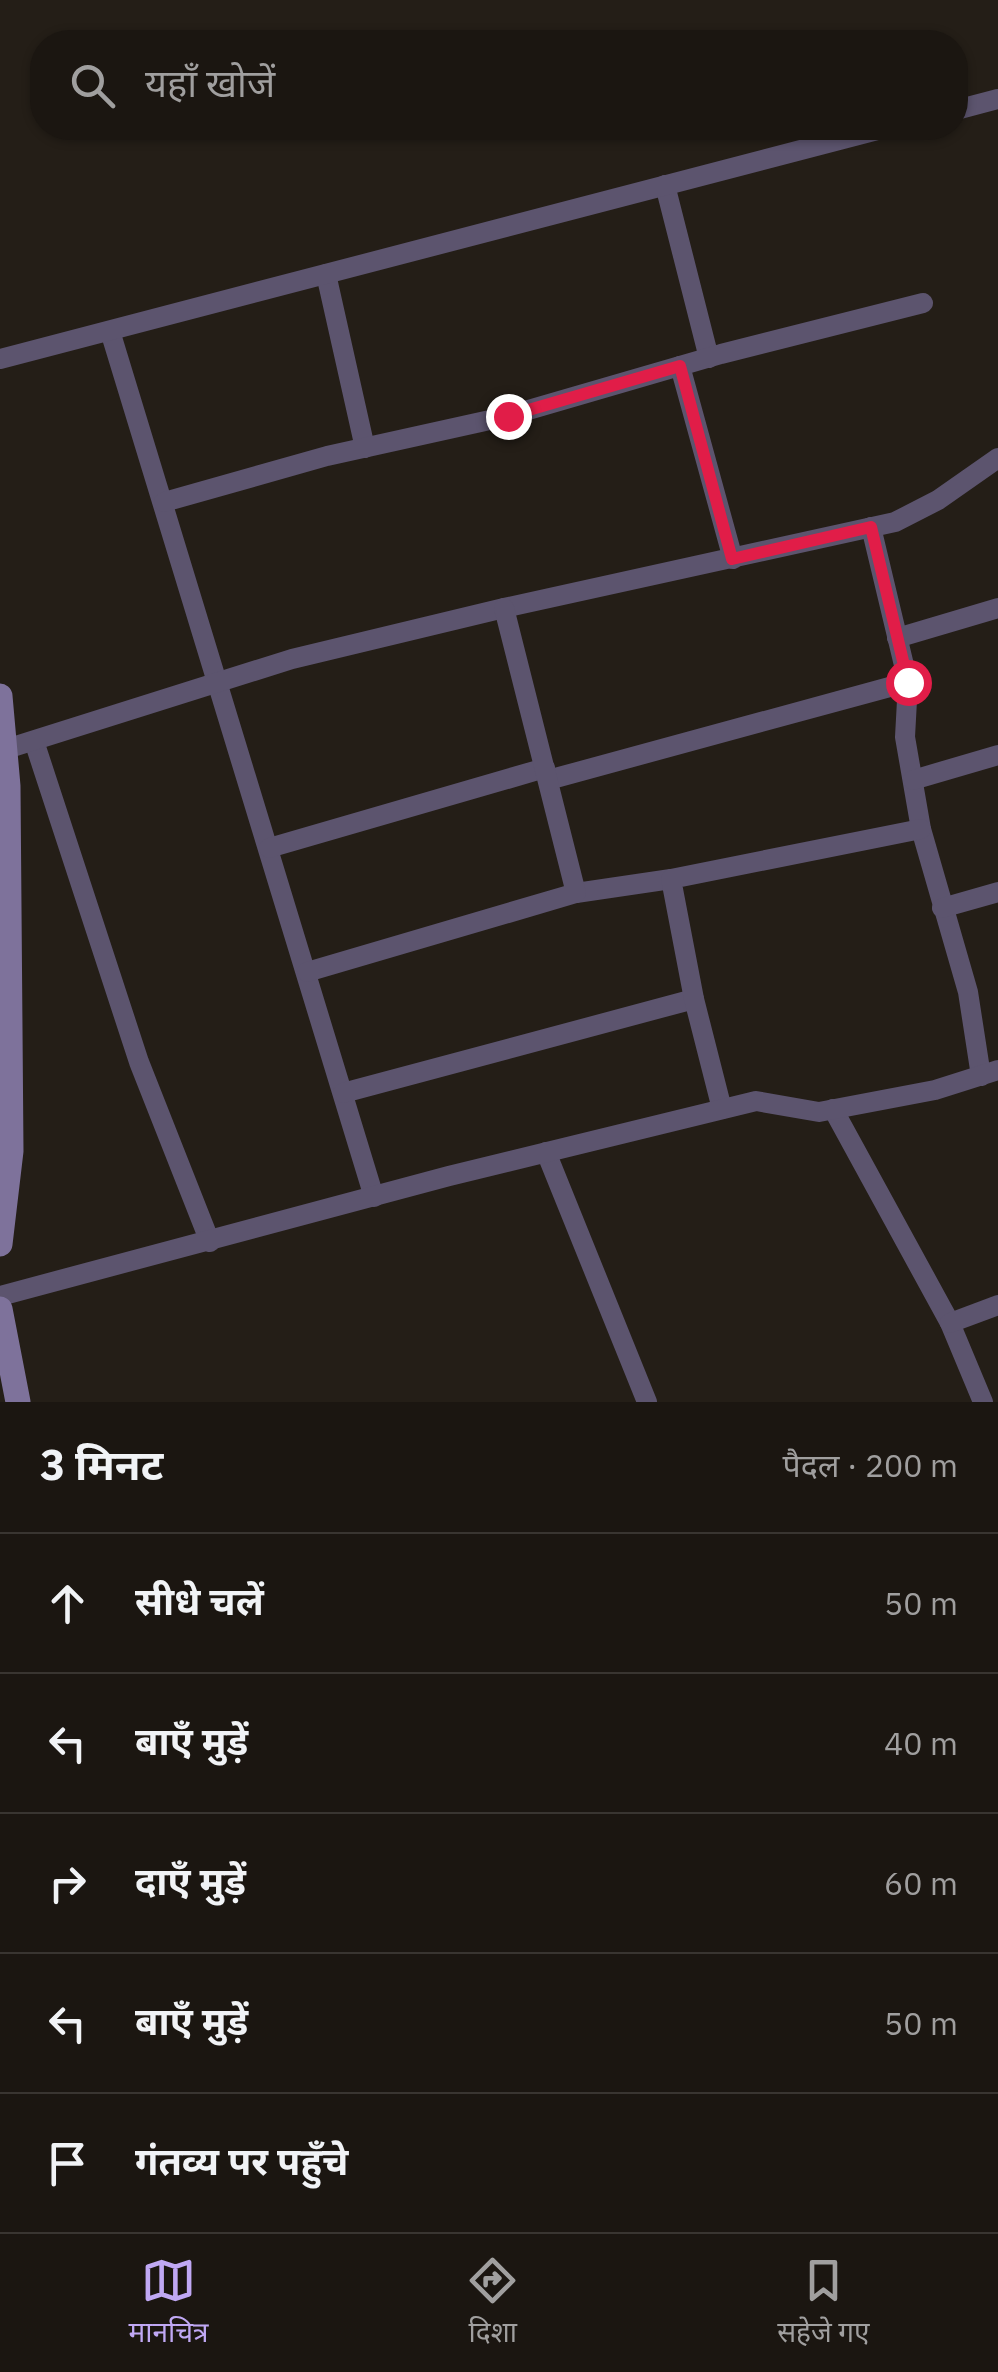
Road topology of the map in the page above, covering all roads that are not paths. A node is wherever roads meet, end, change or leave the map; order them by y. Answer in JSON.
{"nodes":[{"id":1,"x":998,"y":99,"type":"edge"},
{"id":2,"x":968,"y":107,"type":"edge"},
{"id":3,"x":838,"y":140,"type":"edge"},
{"id":4,"x":664,"y":185,"type":"junction"},
{"id":5,"x":326,"y":274,"type":"junction"},
{"id":6,"x":922,"y":303,"type":"dead end"},
{"id":7,"x":110,"y":330,"type":"junction"},
{"id":8,"x":709,"y":358,"type":"junction"},
{"id":9,"x":0,"y":360,"type":"edge"},
{"id":10,"x":680,"y":366,"type":"junction"},
{"id":11,"x":365,"y":448,"type":"junction"},
{"id":12,"x":998,"y":458,"type":"edge"},
{"id":13,"x":164,"y":502,"type":"junction"},
{"id":14,"x":871,"y":527,"type":"junction"},
{"id":15,"x":732,"y":559,"type":"junction"},
{"id":16,"x":504,"y":608,"type":"junction"},
{"id":17,"x":998,"y":608,"type":"edge"},
{"id":18,"x":897,"y":638,"type":"junction"},
{"id":19,"x":220,"y":682,"type":"junction"},
{"id":20,"x":908,"y":682,"type":"junction"},
{"id":21,"x":0,"y":696,"type":"edge"},
{"id":22,"x":34,"y":741,"type":"junction"},
{"id":23,"x":3,"y":751,"type":"edge"},
{"id":24,"x":998,"y":755,"type":"edge"},
{"id":25,"x":546,"y":774,"type":"junction"},
{"id":26,"x":914,"y":780,"type":"junction"},
{"id":27,"x":921,"y":828,"type":"junction"},
{"id":28,"x":269,"y":848,"type":"junction"},
{"id":29,"x":671,"y":879,"type":"junction"},
{"id":30,"x":998,"y":892,"type":"edge"},
{"id":31,"x":576,"y":893,"type":"junction"},
{"id":32,"x":942,"y":908,"type":"junction"},
{"id":33,"x":306,"y":972,"type":"junction"},
{"id":34,"x":694,"y":999,"type":"junction"},
{"id":35,"x":989,"y":1073,"type":"edge"},
{"id":36,"x":343,"y":1093,"type":"junction"},
{"id":37,"x":722,"y":1109,"type":"junction"},
{"id":38,"x":833,"y":1110,"type":"junction"},
{"id":39,"x":546,"y":1152,"type":"junction"},
{"id":40,"x":374,"y":1197,"type":"junction"},
{"id":41,"x":210,"y":1242,"type":"junction"},
{"id":42,"x":0,"y":1244,"type":"edge"},
{"id":43,"x":0,"y":1296,"type":"edge"},
{"id":44,"x":998,"y":1305,"type":"edge"},
{"id":45,"x":0,"y":1309,"type":"edge"},
{"id":46,"x":950,"y":1323,"type":"junction"},
{"id":47,"x":18,"y":1402,"type":"edge"},
{"id":48,"x":647,"y":1402,"type":"edge"},
{"id":49,"x":983,"y":1402,"type":"edge"}],
"edges":[{"from":1,"to":2,"type":"street"},
{"from":3,"to":4,"type":"street"},
{"from":4,"to":5,"type":"street"},
{"from":4,"to":8,"type":"street"},
{"from":5,"to":7,"type":"street"},
{"from":5,"to":11,"type":"street"},
{"from":6,"to":8,"type":"street"},
{"from":7,"to":9,"type":"street"},
{"from":7,"to":13,"type":"street"},
{"from":8,"to":10,"type":"street"},
{"from":10,"to":11,"type":"street"},
{"from":10,"to":15,"type":"street"},
{"from":11,"to":13,"type":"street"},
{"from":12,"to":14,"type":"street"},
{"from":13,"to":19,"type":"street"},
{"from":14,"to":15,"type":"street"},
{"from":14,"to":18,"type":"street"},
{"from":15,"to":16,"type":"street"},
{"from":16,"to":19,"type":"street"},
{"from":16,"to":25,"type":"street"},
{"from":17,"to":18,"type":"street"},
{"from":18,"to":20,"type":"street"},
{"from":19,"to":22,"type":"street"},
{"from":19,"to":28,"type":"street"},
{"from":20,"to":25,"type":"street"},
{"from":20,"to":26,"type":"street"},
{"from":21,"to":23,"type":"street"},
{"from":22,"to":23,"type":"street"},
{"from":22,"to":41,"type":"street"},
{"from":23,"to":42,"type":"street"},
{"from":24,"to":26,"type":"street"},
{"from":25,"to":28,"type":"street"},
{"from":25,"to":31,"type":"street"},
{"from":26,"to":27,"type":"street"},
{"from":27,"to":29,"type":"street"},
{"from":27,"to":32,"type":"street"},
{"from":28,"to":33,"type":"street"},
{"from":29,"to":31,"type":"street"},
{"from":29,"to":34,"type":"street"},
{"from":30,"to":32,"type":"street"},
{"from":31,"to":33,"type":"street"},
{"from":32,"to":35,"type":"street"},
{"from":33,"to":36,"type":"street"},
{"from":34,"to":36,"type":"street"},
{"from":34,"to":37,"type":"street"},
{"from":35,"to":38,"type":"street"},
{"from":36,"to":40,"type":"street"},
{"from":37,"to":38,"type":"street"},
{"from":37,"to":39,"type":"street"},
{"from":38,"to":46,"type":"street"},
{"from":39,"to":40,"type":"street"},
{"from":39,"to":48,"type":"street"},
{"from":40,"to":41,"type":"street"},
{"from":41,"to":43,"type":"street"},
{"from":44,"to":46,"type":"street"},
{"from":45,"to":47,"type":"street"},
{"from":46,"to":49,"type":"street"}]}
